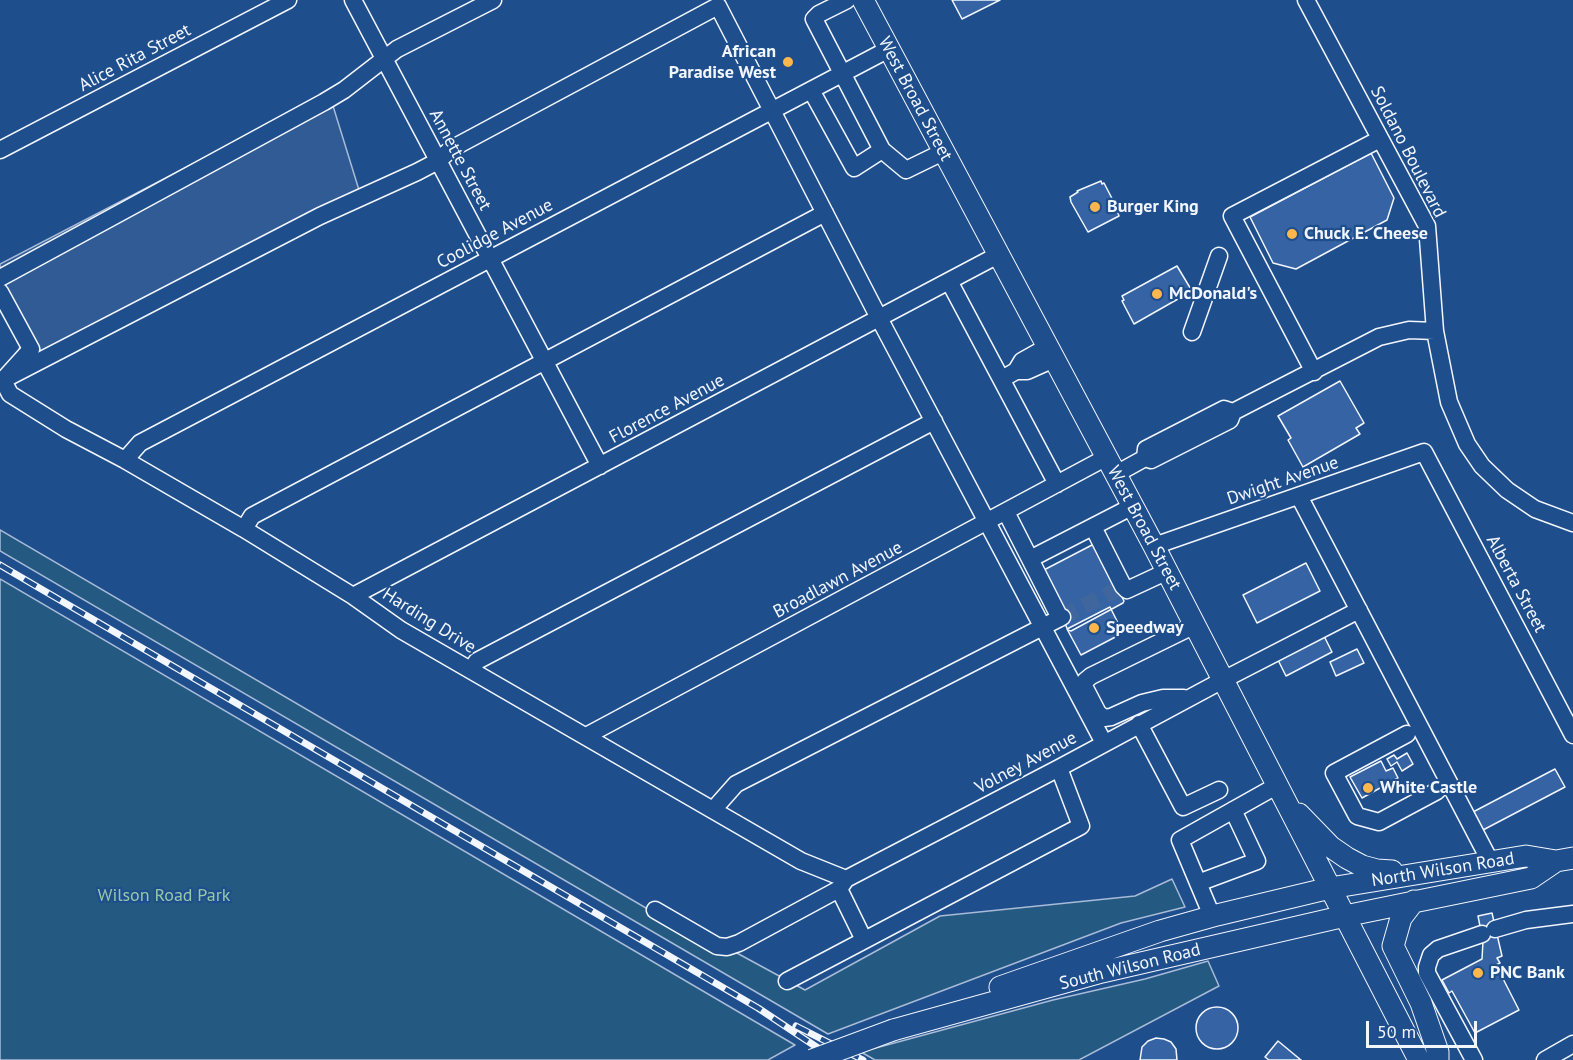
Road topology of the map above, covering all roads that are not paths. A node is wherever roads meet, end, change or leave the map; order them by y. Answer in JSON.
{"nodes":[{"id":1,"x":288,"y":0,"type":"edge"},
{"id":2,"x":353,"y":0,"type":"edge"},
{"id":3,"x":493,"y":0,"type":"edge"},
{"id":4,"x":847,"y":0,"type":"edge"},
{"id":5,"x":863,"y":0,"type":"edge"},
{"id":6,"x":1306,"y":0,"type":"edge"},
{"id":7,"x":889,"y":49,"type":"junction"},
{"id":8,"x":385,"y":59,"type":"junction"},
{"id":9,"x":842,"y":74,"type":"junction"},
{"id":10,"x":811,"y":90,"type":"junction"},
{"id":11,"x":772,"y":111,"type":"junction"},
{"id":12,"x":1380,"y":139,"type":"junction"},
{"id":13,"x":0,"y":150,"type":"edge"},
{"id":14,"x":882,"y":150,"type":"junction"},
{"id":15,"x":943,"y":152,"type":"junction"},
{"id":16,"x":438,"y":161,"type":"junction"},
{"id":17,"x":825,"y":213,"type":"junction"},
{"id":18,"x":998,"y":255,"type":"junction"},
{"id":19,"x":1219,"y":256,"type":"dead end"},
{"id":20,"x":490,"y":259,"type":"junction"},
{"id":21,"x":0,"y":278,"type":"edge"},
{"id":22,"x":949,"y":281,"type":"junction"},
{"id":23,"x":0,"y":292,"type":"edge"},
{"id":24,"x":879,"y":318,"type":"junction"},
{"id":25,"x":1434,"y":331,"type":"junction"},
{"id":26,"x":1192,"y":332,"type":"dead end"},
{"id":27,"x":1050,"y":353,"type":"junction"},
{"id":28,"x":544,"y":362,"type":"junction"},
{"id":29,"x":1314,"y":372,"type":"junction"},
{"id":30,"x":1009,"y":375,"type":"junction"},
{"id":31,"x":3,"y":381,"type":"junction"},
{"id":32,"x":934,"y":421,"type":"junction"},
{"id":33,"x":1424,"y":452,"type":"joint"},
{"id":34,"x":125,"y":460,"type":"junction"},
{"id":35,"x":600,"y":466,"type":"junction"},
{"id":36,"x":1112,"y":466,"type":"junction"},
{"id":37,"x":1057,"y":484,"type":"junction"},
{"id":38,"x":1299,"y":496,"type":"junction"},
{"id":39,"x":1133,"y":506,"type":"junction"},
{"id":40,"x":1006,"y":512,"type":"junction"},
{"id":41,"x":988,"y":521,"type":"junction"},
{"id":42,"x":1573,"y":523,"type":"edge"},
{"id":43,"x":1093,"y":528,"type":"junction"},
{"id":44,"x":244,"y":529,"type":"junction"},
{"id":45,"x":1154,"y":546,"type":"junction"},
{"id":46,"x":1030,"y":559,"type":"junction"},
{"id":47,"x":1168,"y":572,"type":"junction"},
{"id":48,"x":353,"y":596,"type":"junction"},
{"id":49,"x":1359,"y":610,"type":"junction"},
{"id":50,"x":1195,"y":625,"type":"junction"},
{"id":51,"x":1043,"y":626,"type":"junction"},
{"id":52,"x":471,"y":670,"type":"junction"},
{"id":53,"x":1223,"y":680,"type":"junction"},
{"id":54,"x":1188,"y":698,"type":"junction"},
{"id":55,"x":1139,"y":724,"type":"junction"},
{"id":56,"x":1407,"y":734,"type":"dead end"},
{"id":57,"x":1573,"y":735,"type":"edge"},
{"id":58,"x":586,"y":736,"type":"junction"},
{"id":59,"x":1104,"y":743,"type":"junction"},
{"id":60,"x":1059,"y":768,"type":"junction"},
{"id":61,"x":1220,"y":790,"type":"dead end"},
{"id":62,"x":1437,"y":791,"type":"dead end"},
{"id":63,"x":1282,"y":793,"type":"junction"},
{"id":64,"x":713,"y":810,"type":"junction"},
{"id":65,"x":1233,"y":810,"type":"junction"},
{"id":66,"x":1564,"y":859,"type":"edge"},
{"id":67,"x":1490,"y":861,"type":"junction"},
{"id":68,"x":1444,"y":869,"type":"junction"},
{"id":69,"x":1198,"y":883,"type":"junction"},
{"id":70,"x":842,"y":884,"type":"junction"},
{"id":71,"x":1330,"y":888,"type":"junction"},
{"id":72,"x":1414,"y":901,"type":"junction"},
{"id":73,"x":655,"y":910,"type":"dead end"},
{"id":74,"x":1573,"y":914,"type":"edge"},
{"id":75,"x":1212,"y":916,"type":"junction"},
{"id":76,"x":1345,"y":916,"type":"junction"},
{"id":77,"x":864,"y":940,"type":"junction"},
{"id":78,"x":787,"y":981,"type":"dead end"},
{"id":79,"x":916,"y":1023,"type":"junction"},
{"id":80,"x":1573,"y":1044,"type":"edge"},
{"id":81,"x":812,"y":1060,"type":"edge"},
{"id":82,"x":1419,"y":1060,"type":"edge"},
{"id":83,"x":1438,"y":1060,"type":"edge"},
{"id":84,"x":1474,"y":1060,"type":"edge"},
{"id":85,"x":1545,"y":1060,"type":"edge"}],
"edges":[{"from":1,"to":13,"type":"street","name":"Alice Rita Street"},
{"from":2,"to":8,"type":"street","name":"Annette Street"},
{"from":3,"to":8,"type":"street"},
{"from":4,"to":9,"type":"street"},
{"from":5,"to":7,"type":"main road","name":"West Broad Street"},
{"from":6,"to":12,"type":"street","name":"Soldano Boulevard"},
{"from":7,"to":9,"type":"street","name":"Coolidge Avenue"},
{"from":7,"to":15,"type":"main road","name":"West Broad Street"},
{"from":8,"to":16,"type":"street","name":"Annette Street"},
{"from":8,"to":21,"type":"street"},
{"from":9,"to":10,"type":"street","name":"Coolidge Avenue"},
{"from":9,"to":14,"type":"street"},
{"from":10,"to":11,"type":"street","name":"Coolidge Avenue"},
{"from":10,"to":14,"type":"street"},
{"from":11,"to":16,"type":"street"},
{"from":11,"to":17,"type":"street"},
{"from":11,"to":20,"type":"street","name":"Coolidge Avenue"},
{"from":12,"to":25,"type":"street","name":"Soldano Boulevard"},
{"from":12,"to":29,"type":"street"},
{"from":14,"to":15,"type":"street"},
{"from":15,"to":18,"type":"main road","name":"West Broad Street"},
{"from":16,"to":20,"type":"street","name":"Annette Street"},
{"from":16,"to":31,"type":"street"},
{"from":17,"to":24,"type":"street"},
{"from":17,"to":28,"type":"street"},
{"from":18,"to":22,"type":"street","name":"Florence Avenue"},
{"from":18,"to":27,"type":"main road","name":"West Broad Street"},
{"from":19,"to":26,"type":"street"},
{"from":20,"to":28,"type":"street","name":"Annette Street"},
{"from":20,"to":34,"type":"street","name":"Coolidge Avenue"},
{"from":22,"to":24,"type":"street","name":"Florence Avenue"},
{"from":22,"to":30,"type":"street"},
{"from":23,"to":31,"type":"street"},
{"from":24,"to":32,"type":"street"},
{"from":24,"to":35,"type":"street","name":"Florence Avenue"},
{"from":25,"to":29,"type":"street"},
{"from":25,"to":42,"type":"street","name":"Soldano Boulevard"},
{"from":27,"to":30,"type":"street"},
{"from":27,"to":36,"type":"main road","name":"West Broad Street"},
{"from":28,"to":35,"type":"street","name":"Annette Street"},
{"from":28,"to":44,"type":"street"},
{"from":29,"to":36,"type":"street","name":"Broadlawn Avenue"},
{"from":30,"to":37,"type":"street"},
{"from":31,"to":34,"type":"street","name":"Harding Drive"},
{"from":32,"to":41,"type":"street"},
{"from":32,"to":52,"type":"street"},
{"from":33,"to":38,"type":"street","name":"Dwight Avenue"},
{"from":33,"to":57,"type":"street","name":"Alberta Street"},
{"from":34,"to":44,"type":"street","name":"Harding Drive"},
{"from":35,"to":48,"type":"street","name":"Florence Avenue"},
{"from":36,"to":37,"type":"street","name":"Broadlawn Avenue"},
{"from":36,"to":39,"type":"main road","name":"West Broad Street"},
{"from":37,"to":40,"type":"street","name":"Broadlawn Avenue"},
{"from":38,"to":45,"type":"street","name":"Dwight Avenue"},
{"from":38,"to":49,"type":"street"},
{"from":39,"to":43,"type":"street"},
{"from":39,"to":45,"type":"main road","name":"West Broad Street"},
{"from":40,"to":41,"type":"street","name":"Broadlawn Avenue"},
{"from":40,"to":46,"type":"street"},
{"from":41,"to":51,"type":"street"},
{"from":41,"to":58,"type":"street","name":"Broadlawn Avenue"},
{"from":43,"to":46,"type":"street"},
{"from":43,"to":47,"type":"street"},
{"from":44,"to":48,"type":"street","name":"Harding Drive"},
{"from":45,"to":47,"type":"main road","name":"West Broad Street"},
{"from":46,"to":51,"type":"street"},
{"from":47,"to":50,"type":"main road","name":"West Broad Street"},
{"from":48,"to":52,"type":"street","name":"Harding Drive"},
{"from":49,"to":53,"type":"street","name":"Volney Avenue"},
{"from":49,"to":67,"type":"street"},
{"from":50,"to":53,"type":"main road","name":"West Broad Street"},
{"from":50,"to":54,"type":"street"},
{"from":51,"to":59,"type":"street"},
{"from":51,"to":64,"type":"street"},
{"from":52,"to":58,"type":"street","name":"Harding Drive"},
{"from":53,"to":54,"type":"street","name":"Volney Avenue"},
{"from":53,"to":63,"type":"main road","name":"West Broad Street"},
{"from":54,"to":55,"type":"street","name":"Volney Avenue"},
{"from":55,"to":59,"type":"street","name":"Volney Avenue"},
{"from":55,"to":61,"type":"street"},
{"from":56,"to":62,"type":"street"},
{"from":58,"to":64,"type":"street","name":"Harding Drive"},
{"from":59,"to":60,"type":"street","name":"Volney Avenue"},
{"from":60,"to":70,"type":"street","name":"Volney Avenue"},
{"from":60,"to":77,"type":"street"},
{"from":63,"to":65,"type":"street"},
{"from":63,"to":68,"type":"main road"},
{"from":63,"to":71,"type":"main road","name":"West Broad Street"},
{"from":64,"to":70,"type":"street","name":"Harding Drive"},
{"from":65,"to":69,"type":"street"},
{"from":65,"to":69,"type":"street"},
{"from":66,"to":67,"type":"main road","name":"North Wilson Road"},
{"from":66,"to":72,"type":"main road","name":"North Wilson Road"},
{"from":67,"to":68,"type":"main road","name":"North Wilson Road"},
{"from":68,"to":71,"type":"main road","name":"North Wilson Road"},
{"from":69,"to":75,"type":"street"},
{"from":70,"to":73,"type":"street","name":"Volney Avenue"},
{"from":70,"to":77,"type":"street"},
{"from":71,"to":75,"type":"main road","name":"South Wilson Road"},
{"from":71,"to":76,"type":"main road","name":"West Broad Street"},
{"from":72,"to":76,"type":"main road","name":"North Wilson Road"},
{"from":72,"to":83,"type":"main road"},
{"from":74,"to":84,"type":"street"},
{"from":75,"to":79,"type":"main road","name":"South Wilson Road"},
{"from":76,"to":79,"type":"main road","name":"South Wilson Road"},
{"from":76,"to":82,"type":"main road","name":"West Broad Street"},
{"from":77,"to":78,"type":"street"},
{"from":79,"to":81,"type":"main road","name":"South Wilson Road","bridge":true},
{"from":80,"to":85,"type":"street"}]}
